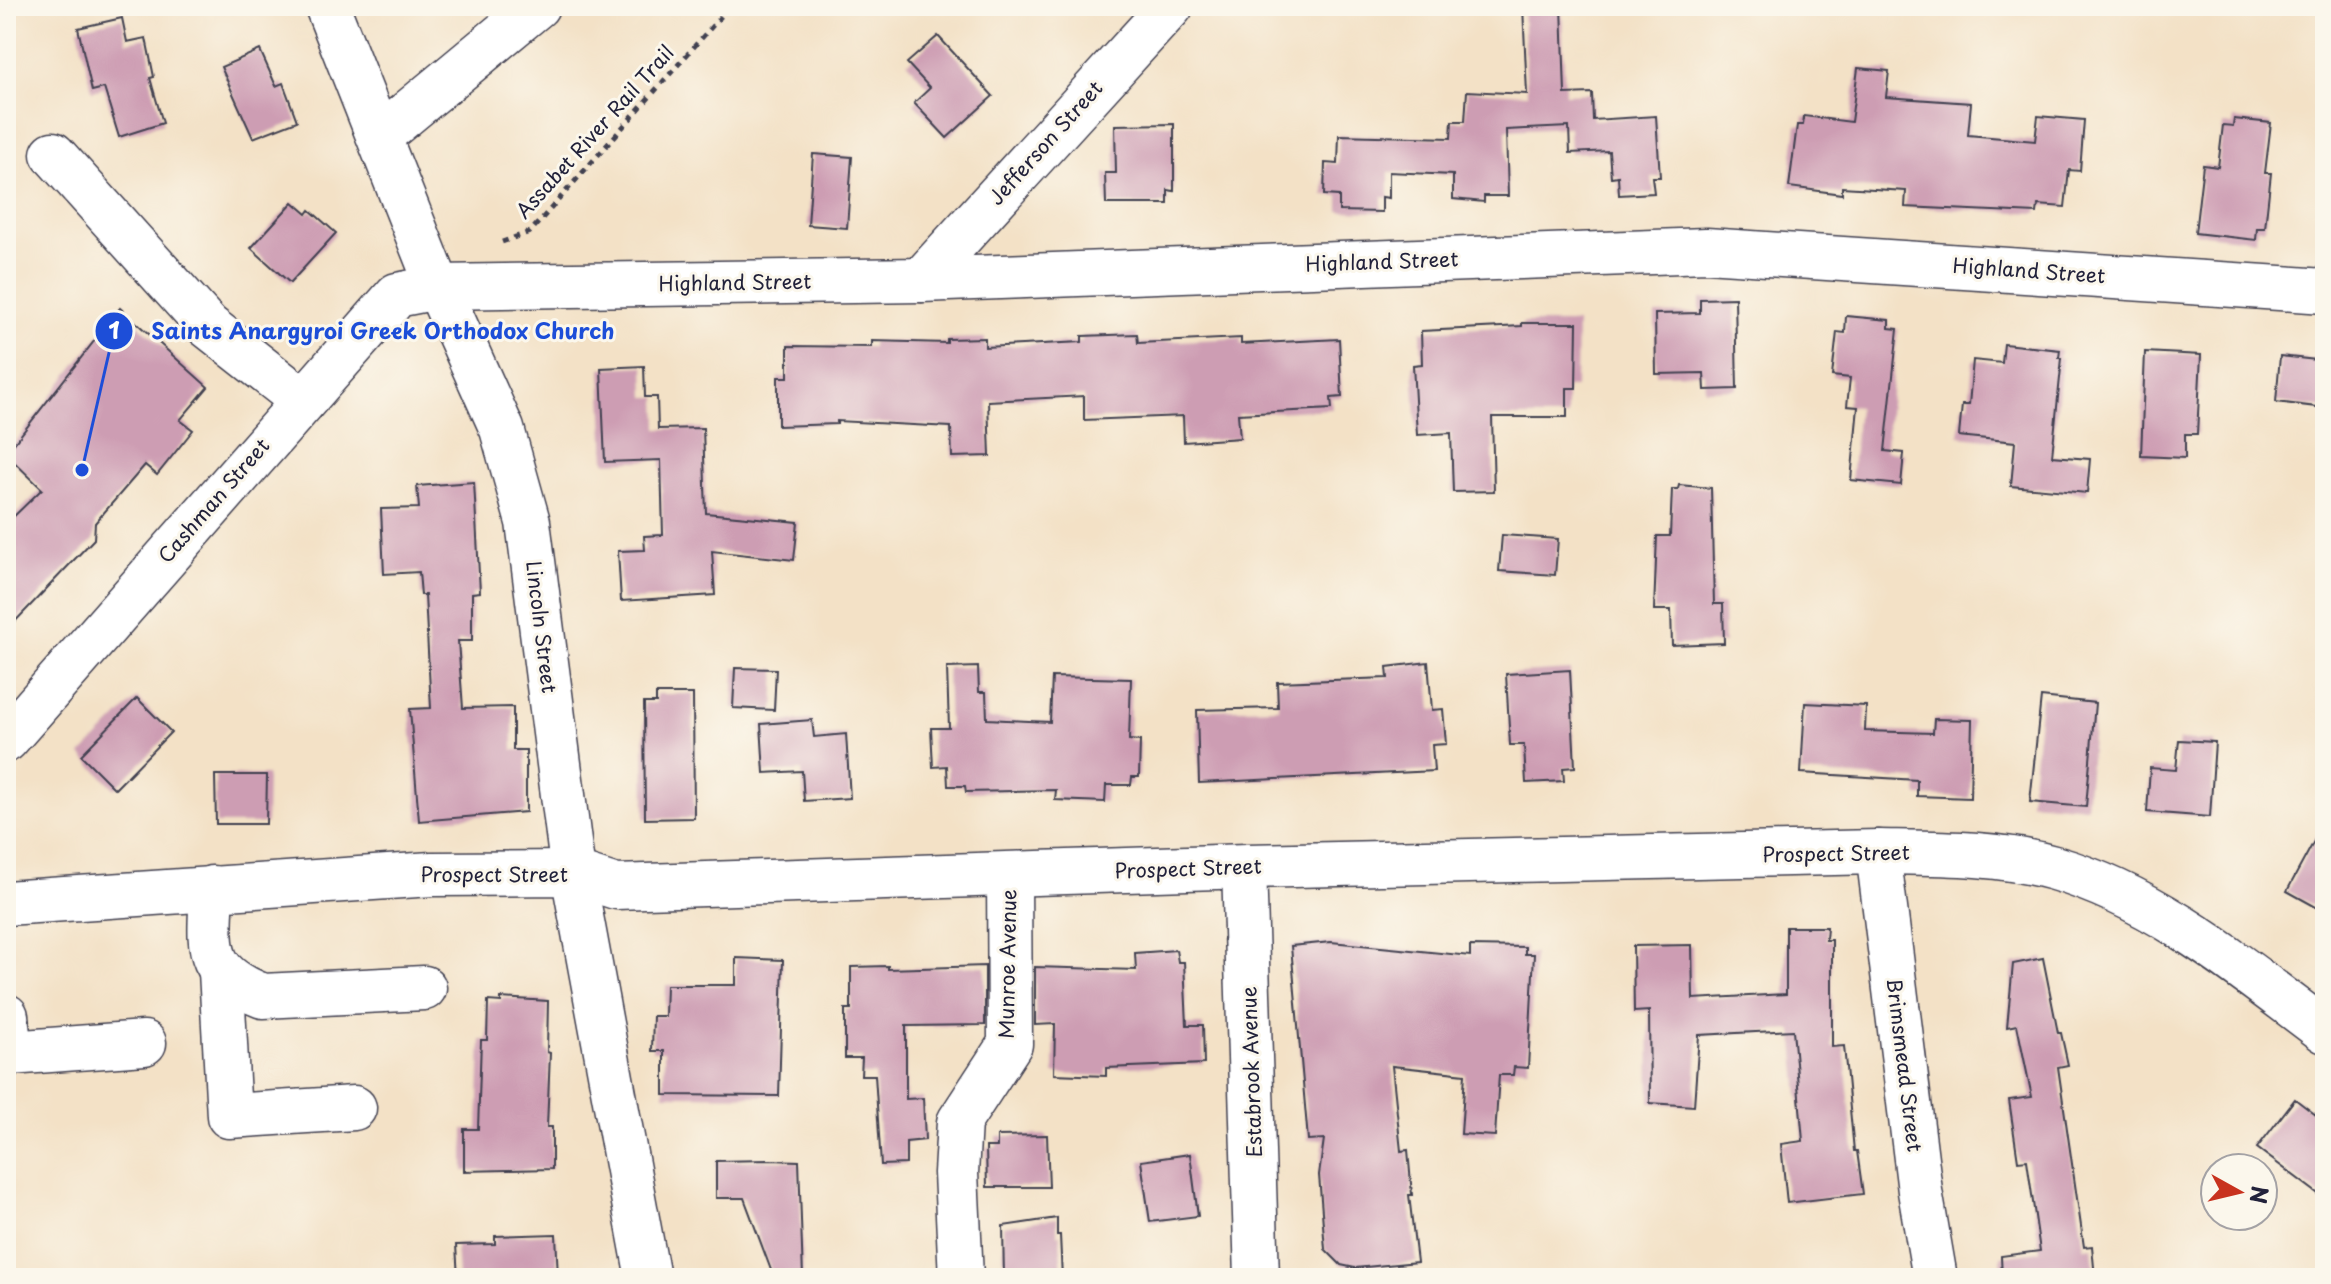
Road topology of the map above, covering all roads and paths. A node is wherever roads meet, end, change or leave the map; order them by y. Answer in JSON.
{"nodes":[{"id":1,"x":327,"y":6,"type":"edge"},
{"id":2,"x":537,"y":6,"type":"edge"},
{"id":3,"x":730,"y":6,"type":"edge"},
{"id":4,"x":1171,"y":6,"type":"edge"},
{"id":5,"x":380,"y":136,"type":"junction"},
{"id":6,"x":53,"y":154,"type":"dead end"},
{"id":7,"x":492,"y":245,"type":"dead end"},
{"id":8,"x":921,"y":280,"type":"junction"},
{"id":9,"x":438,"y":287,"type":"junction"},
{"id":10,"x":2325,"y":291,"type":"edge"},
{"id":11,"x":302,"y":400,"type":"junction"},
{"id":12,"x":6,"y":740,"type":"edge"},
{"id":13,"x":1878,"y":852,"type":"junction"},
{"id":14,"x":1244,"y":867,"type":"junction"},
{"id":15,"x":573,"y":873,"type":"junction"},
{"id":16,"x":1009,"y":875,"type":"junction"},
{"id":17,"x":212,"y":888,"type":"junction"},
{"id":18,"x":6,"y":903,"type":"edge"},
{"id":19,"x":221,"y":971,"type":"junction"},
{"id":20,"x":424,"y":988,"type":"dead end"},
{"id":21,"x":6,"y":1016,"type":"edge"},
{"id":22,"x":2325,"y":1031,"type":"edge"},
{"id":23,"x":144,"y":1043,"type":"dead end"},
{"id":24,"x":354,"y":1108,"type":"dead end"},
{"id":25,"x":648,"y":1278,"type":"edge"},
{"id":26,"x":961,"y":1278,"type":"edge"},
{"id":27,"x":1257,"y":1278,"type":"edge"},
{"id":28,"x":1935,"y":1278,"type":"edge"}],
"edges":[{"from":1,"to":5,"type":"main road","name":"Lincoln Street"},
{"from":2,"to":5,"type":"main road"},
{"from":3,"to":7,"type":"path","name":"Assabet River Rail Trail"},
{"from":4,"to":8,"type":"main road","name":"Jefferson Street"},
{"from":5,"to":9,"type":"main road","name":"Lincoln Street"},
{"from":6,"to":11,"type":"main road"},
{"from":8,"to":9,"type":"main road","name":"Highland Street"},
{"from":8,"to":10,"type":"main road","name":"Highland Street"},
{"from":9,"to":11,"type":"main road","name":"Cashman Street"},
{"from":9,"to":15,"type":"main road","name":"Lincoln Street"},
{"from":11,"to":12,"type":"main road","name":"Cashman Street"},
{"from":13,"to":14,"type":"main road","name":"Prospect Street"},
{"from":13,"to":22,"type":"main road","name":"Prospect Street"},
{"from":13,"to":28,"type":"main road","name":"Brimsmead Street"},
{"from":14,"to":16,"type":"main road","name":"Prospect Street"},
{"from":14,"to":27,"type":"main road","name":"Estabrook Avenue"},
{"from":15,"to":16,"type":"main road","name":"Prospect Street"},
{"from":15,"to":17,"type":"main road","name":"Prospect Street"},
{"from":15,"to":25,"type":"main road","name":"Lincoln Street"},
{"from":16,"to":26,"type":"main road","name":"Munroe Avenue"},
{"from":17,"to":18,"type":"main road","name":"Prospect Street"},
{"from":17,"to":19,"type":"main road"},
{"from":19,"to":20,"type":"main road"},
{"from":19,"to":24,"type":"main road"},
{"from":21,"to":23,"type":"main road"}]}
